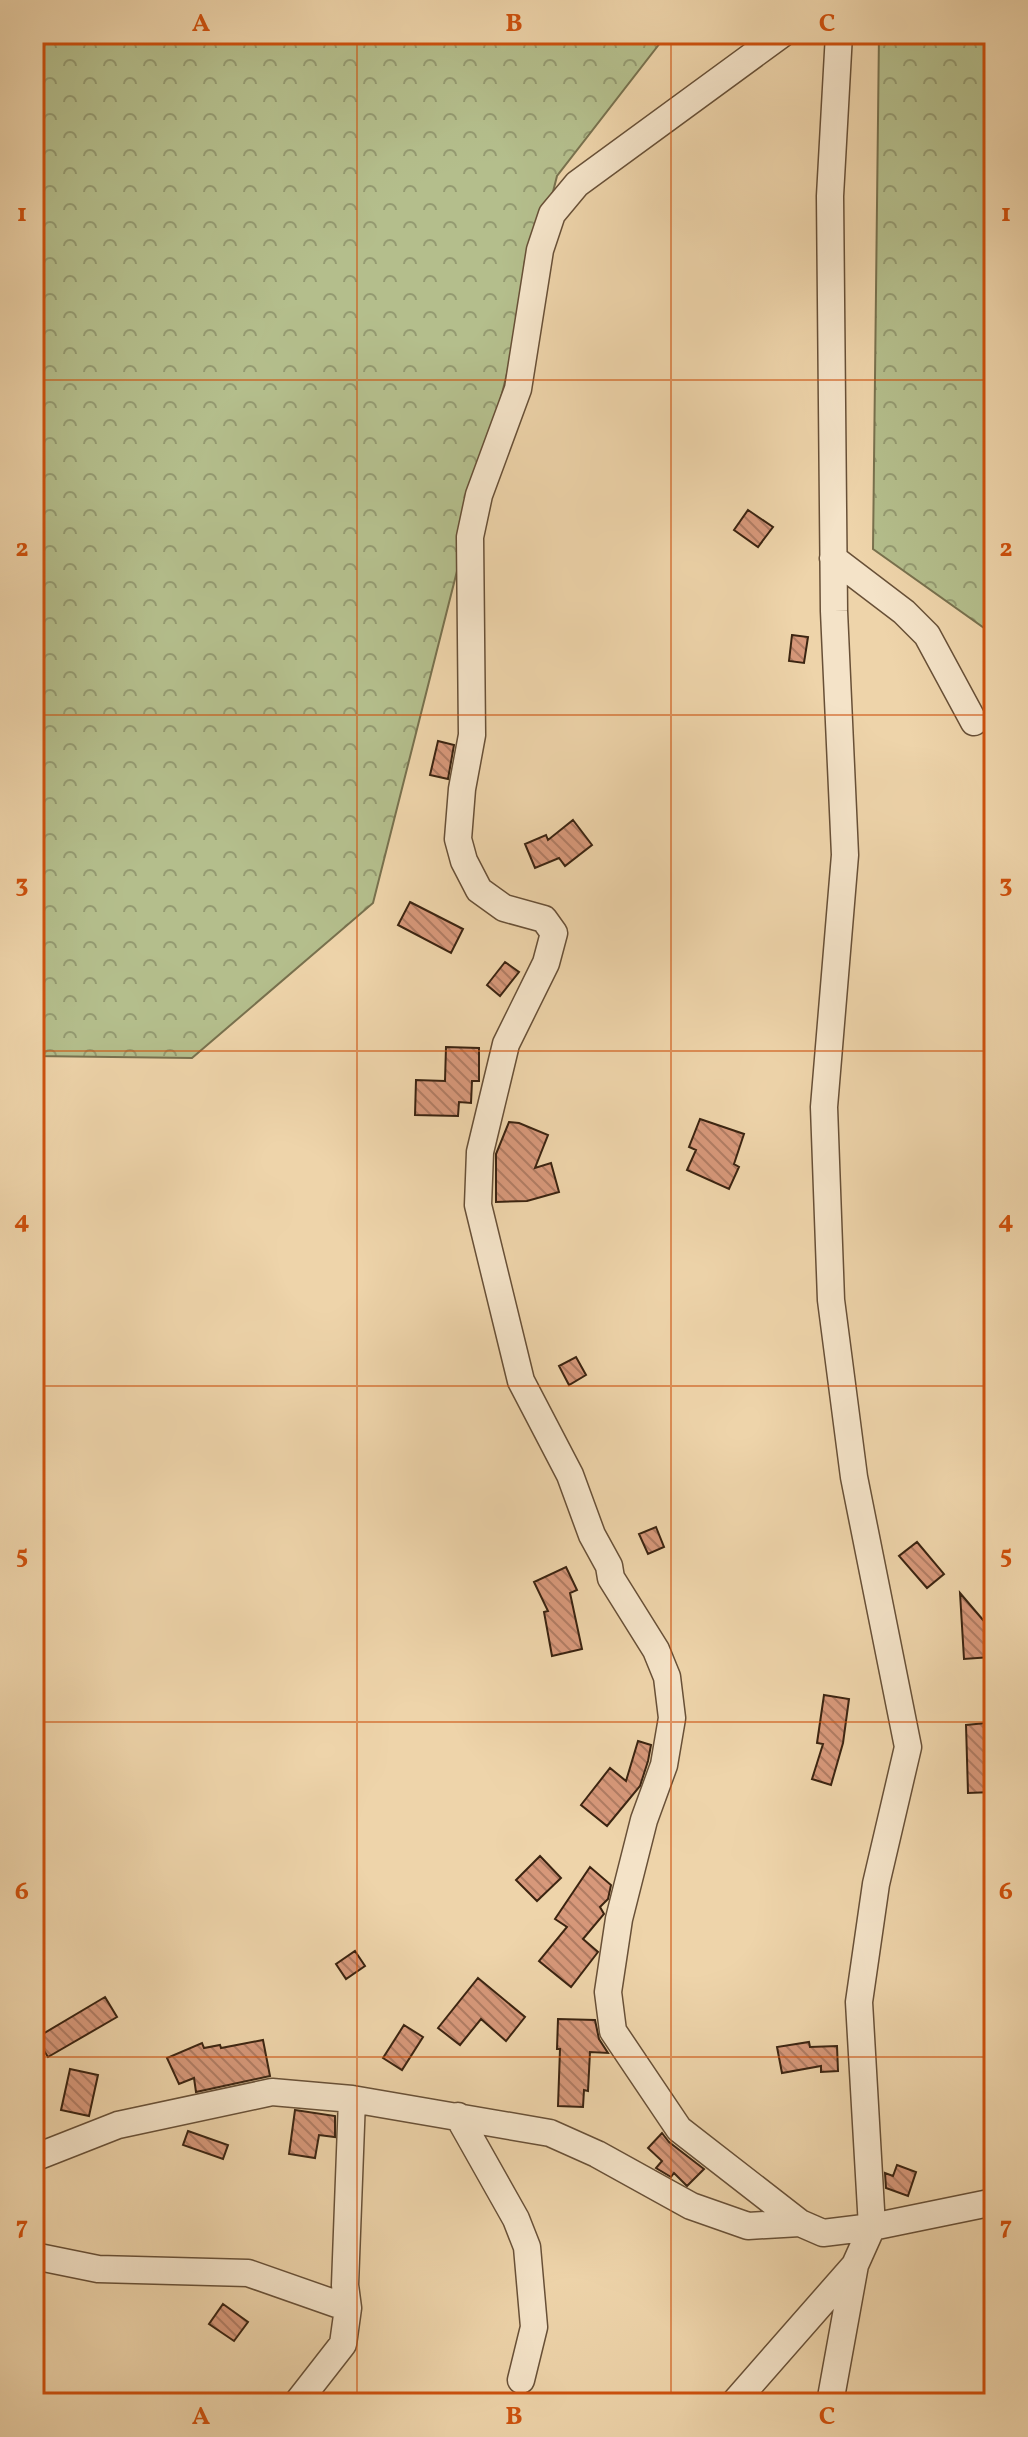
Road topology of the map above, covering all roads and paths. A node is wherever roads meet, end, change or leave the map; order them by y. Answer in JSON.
{"nodes":[{"id":1,"x":782,"y":34,"type":"edge"},
{"id":2,"x":839,"y":34,"type":"edge"},
{"id":3,"x":833,"y":558,"type":"junction"},
{"id":4,"x":974,"y":722,"type":"dead end"},
{"id":5,"x":352,"y":2099,"type":"junction"},
{"id":6,"x":458,"y":2116,"type":"junction"},
{"id":7,"x":34,"y":2158,"type":"edge"},
{"id":8,"x":994,"y":2202,"type":"edge"},
{"id":9,"x":800,"y":2223,"type":"junction"},
{"id":10,"x":872,"y":2227,"type":"junction"},
{"id":11,"x":34,"y":2256,"type":"edge"},
{"id":12,"x":855,"y":2265,"type":"junction"},
{"id":13,"x":348,"y":2308,"type":"junction"},
{"id":14,"x":521,"y":2380,"type":"dead end"},
{"id":15,"x":297,"y":2403,"type":"edge"},
{"id":16,"x":734,"y":2403,"type":"edge"},
{"id":17,"x":830,"y":2403,"type":"edge"}],
"edges":[{"from":1,"to":9,"type":"street"},
{"from":2,"to":3,"type":"street"},
{"from":3,"to":4,"type":"street"},
{"from":3,"to":10,"type":"street"},
{"from":5,"to":6,"type":"street"},
{"from":5,"to":7,"type":"street"},
{"from":5,"to":13,"type":"street"},
{"from":6,"to":9,"type":"street"},
{"from":6,"to":14,"type":"street"},
{"from":8,"to":10,"type":"street"},
{"from":9,"to":10,"type":"street"},
{"from":10,"to":12,"type":"street"},
{"from":11,"to":13,"type":"street"},
{"from":12,"to":16,"type":"street"},
{"from":12,"to":17,"type":"street"},
{"from":13,"to":15,"type":"street"}]}
